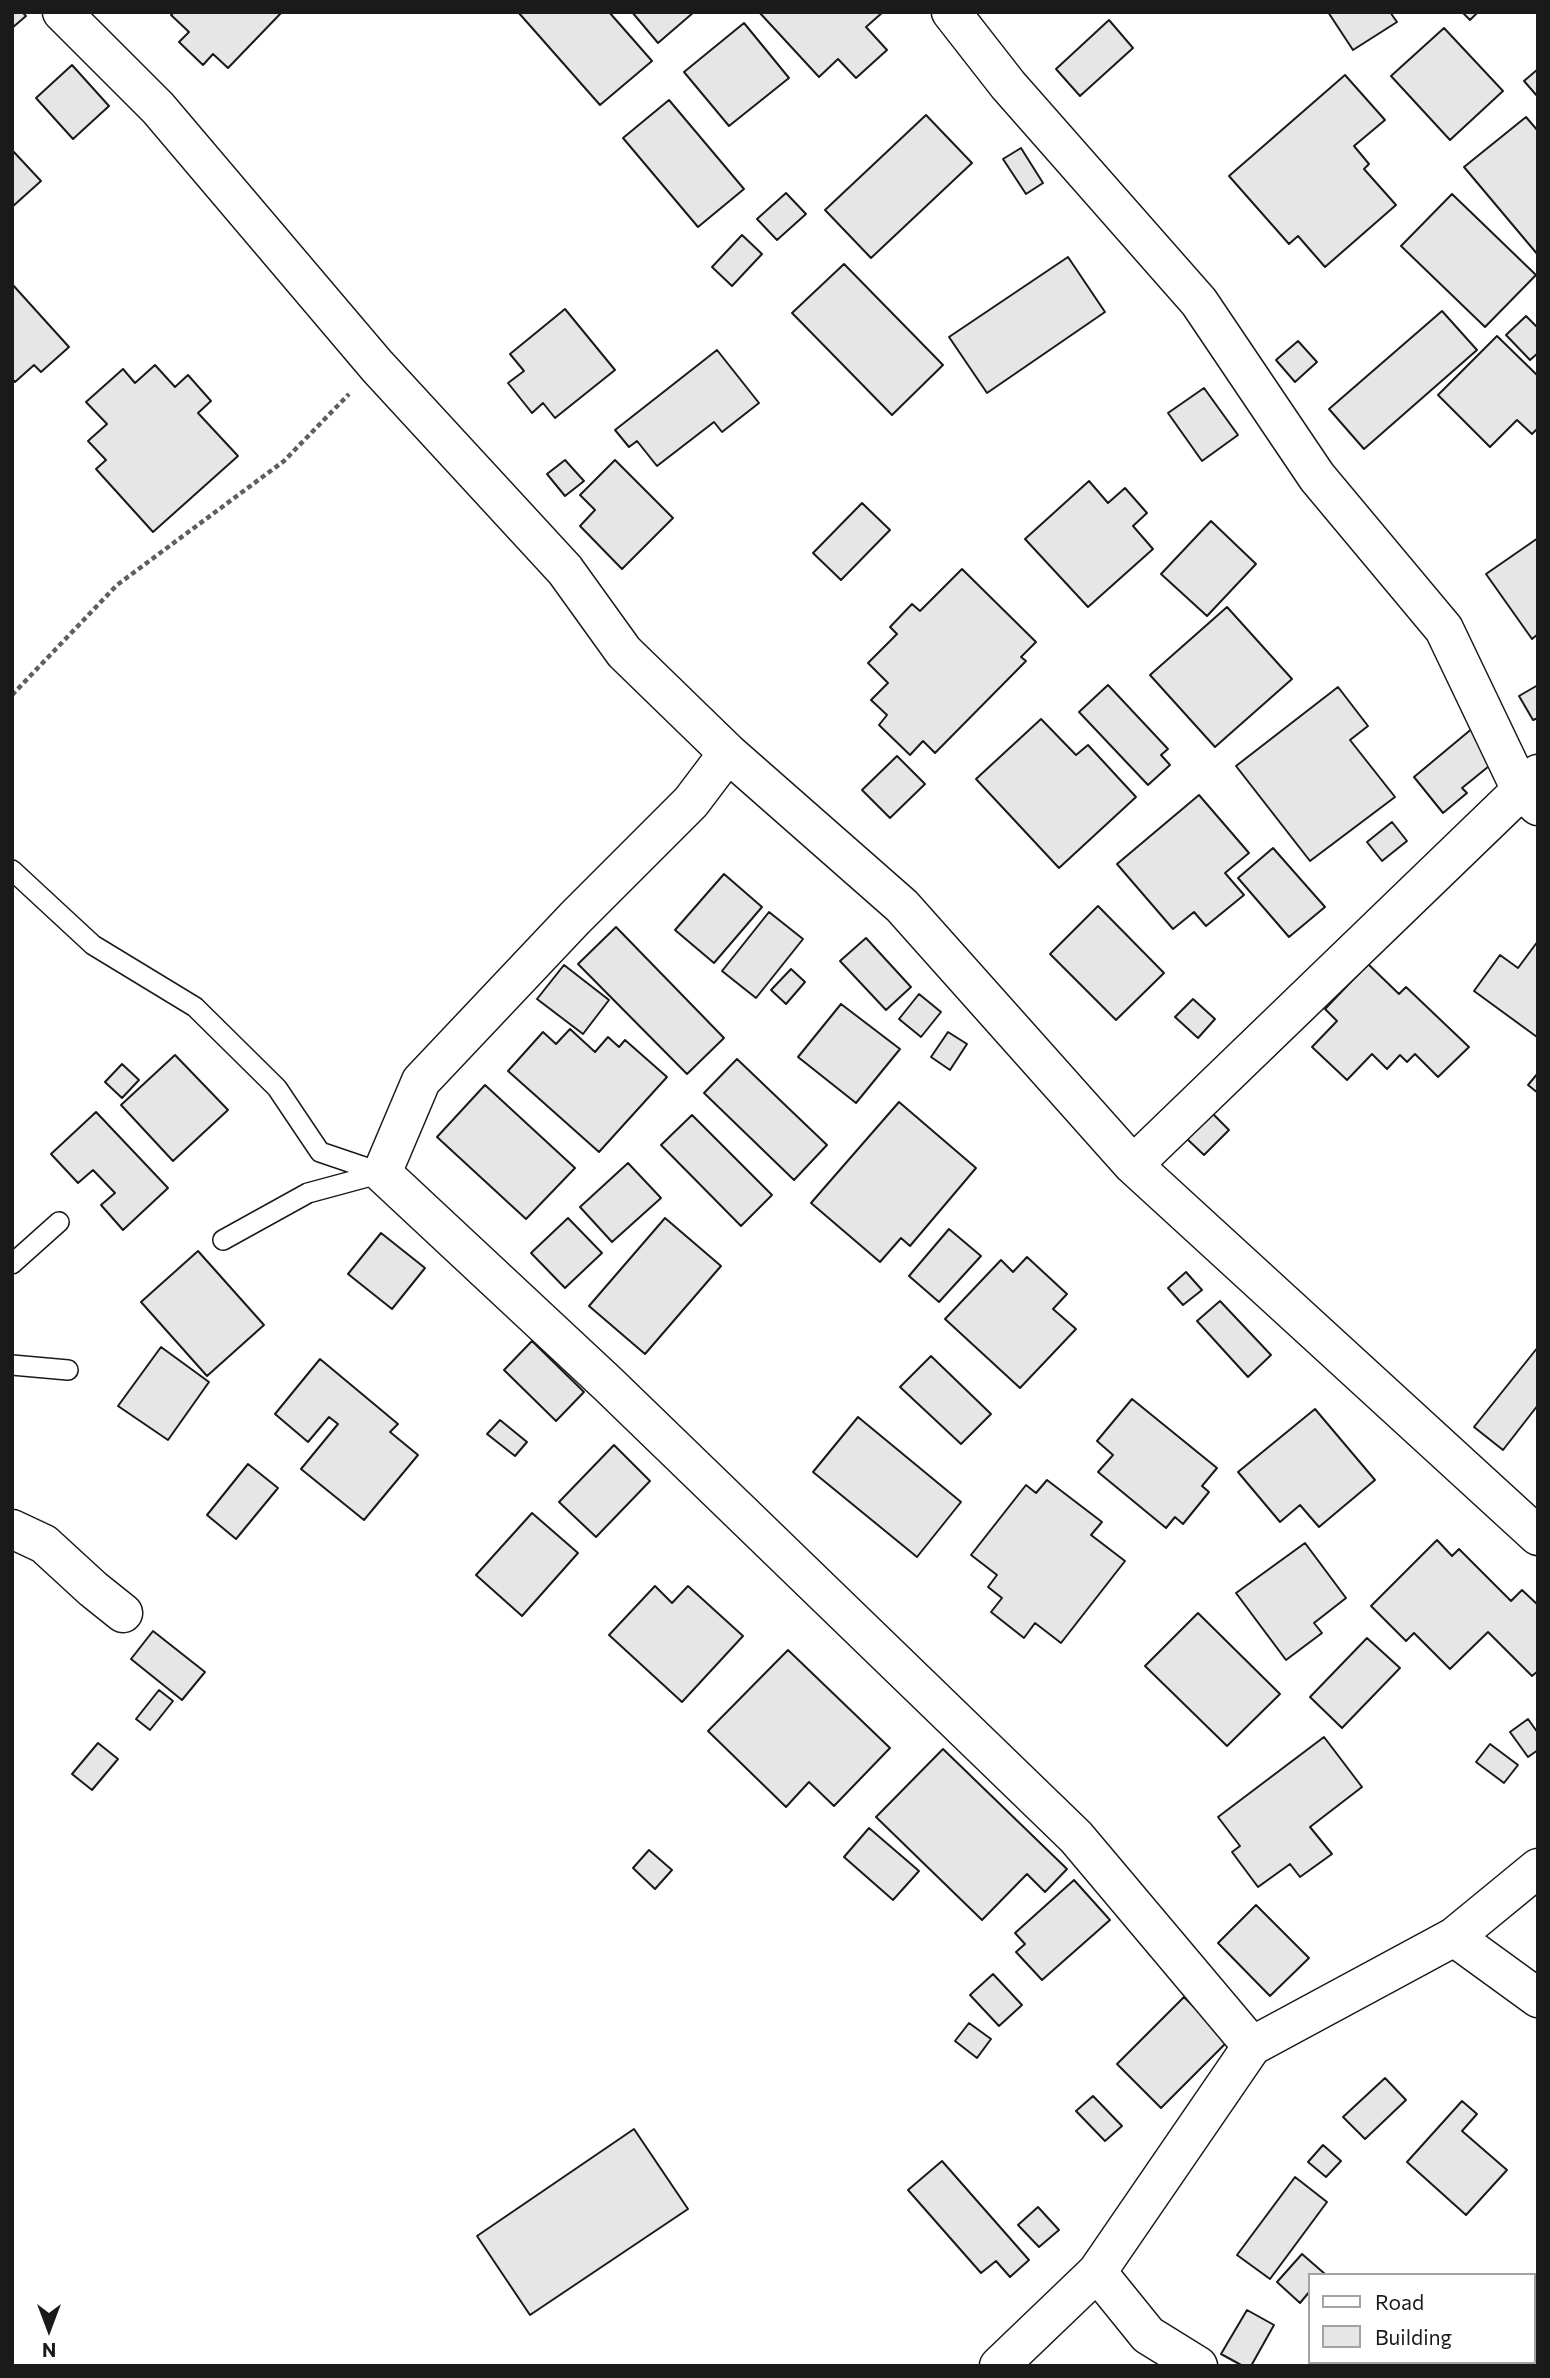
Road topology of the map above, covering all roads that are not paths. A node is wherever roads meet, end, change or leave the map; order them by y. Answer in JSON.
{"nodes":[{"id":1,"x":62,"y":12,"type":"edge"},
{"id":2,"x":951,"y":12,"type":"edge"},
{"id":3,"x":728,"y":753,"type":"junction"},
{"id":4,"x":1532,"y":790,"type":"edge"},
{"id":5,"x":12,"y":870,"type":"edge"},
{"id":6,"x":1133,"y":1165,"type":"junction"},
{"id":7,"x":382,"y":1173,"type":"junction"},
{"id":8,"x":59,"y":1222,"type":"dead end"},
{"id":9,"x":223,"y":1240,"type":"dead end"},
{"id":10,"x":12,"y":1264,"type":"edge"},
{"id":11,"x":12,"y":1365,"type":"edge"},
{"id":12,"x":68,"y":1370,"type":"dead end"},
{"id":13,"x":12,"y":1529,"type":"edge"},
{"id":14,"x":1538,"y":1536,"type":"edge"},
{"id":15,"x":123,"y":1613,"type":"dead end"},
{"id":16,"x":1538,"y":1868,"type":"edge"},
{"id":17,"x":1454,"y":1937,"type":"junction"},
{"id":18,"x":1538,"y":1997,"type":"edge"},
{"id":19,"x":1252,"y":2046,"type":"junction"},
{"id":20,"x":1097,"y":2272,"type":"junction"},
{"id":21,"x":999,"y":2366,"type":"edge"},
{"id":22,"x":1198,"y":2366,"type":"edge"}],
"edges":[{"from":1,"to":3,"type":"street"},
{"from":2,"to":4,"type":"street"},
{"from":3,"to":6,"type":"street"},
{"from":3,"to":7,"type":"street"},
{"from":4,"to":6,"type":"street"},
{"from":5,"to":7,"type":"lane"},
{"from":6,"to":14,"type":"street"},
{"from":7,"to":9,"type":"lane"},
{"from":7,"to":19,"type":"street"},
{"from":8,"to":10,"type":"lane"},
{"from":11,"to":12,"type":"lane"},
{"from":13,"to":15,"type":"street"},
{"from":16,"to":17,"type":"street"},
{"from":17,"to":18,"type":"street"},
{"from":17,"to":19,"type":"street"},
{"from":19,"to":20,"type":"street"},
{"from":20,"to":21,"type":"street"},
{"from":20,"to":22,"type":"street"}]}
